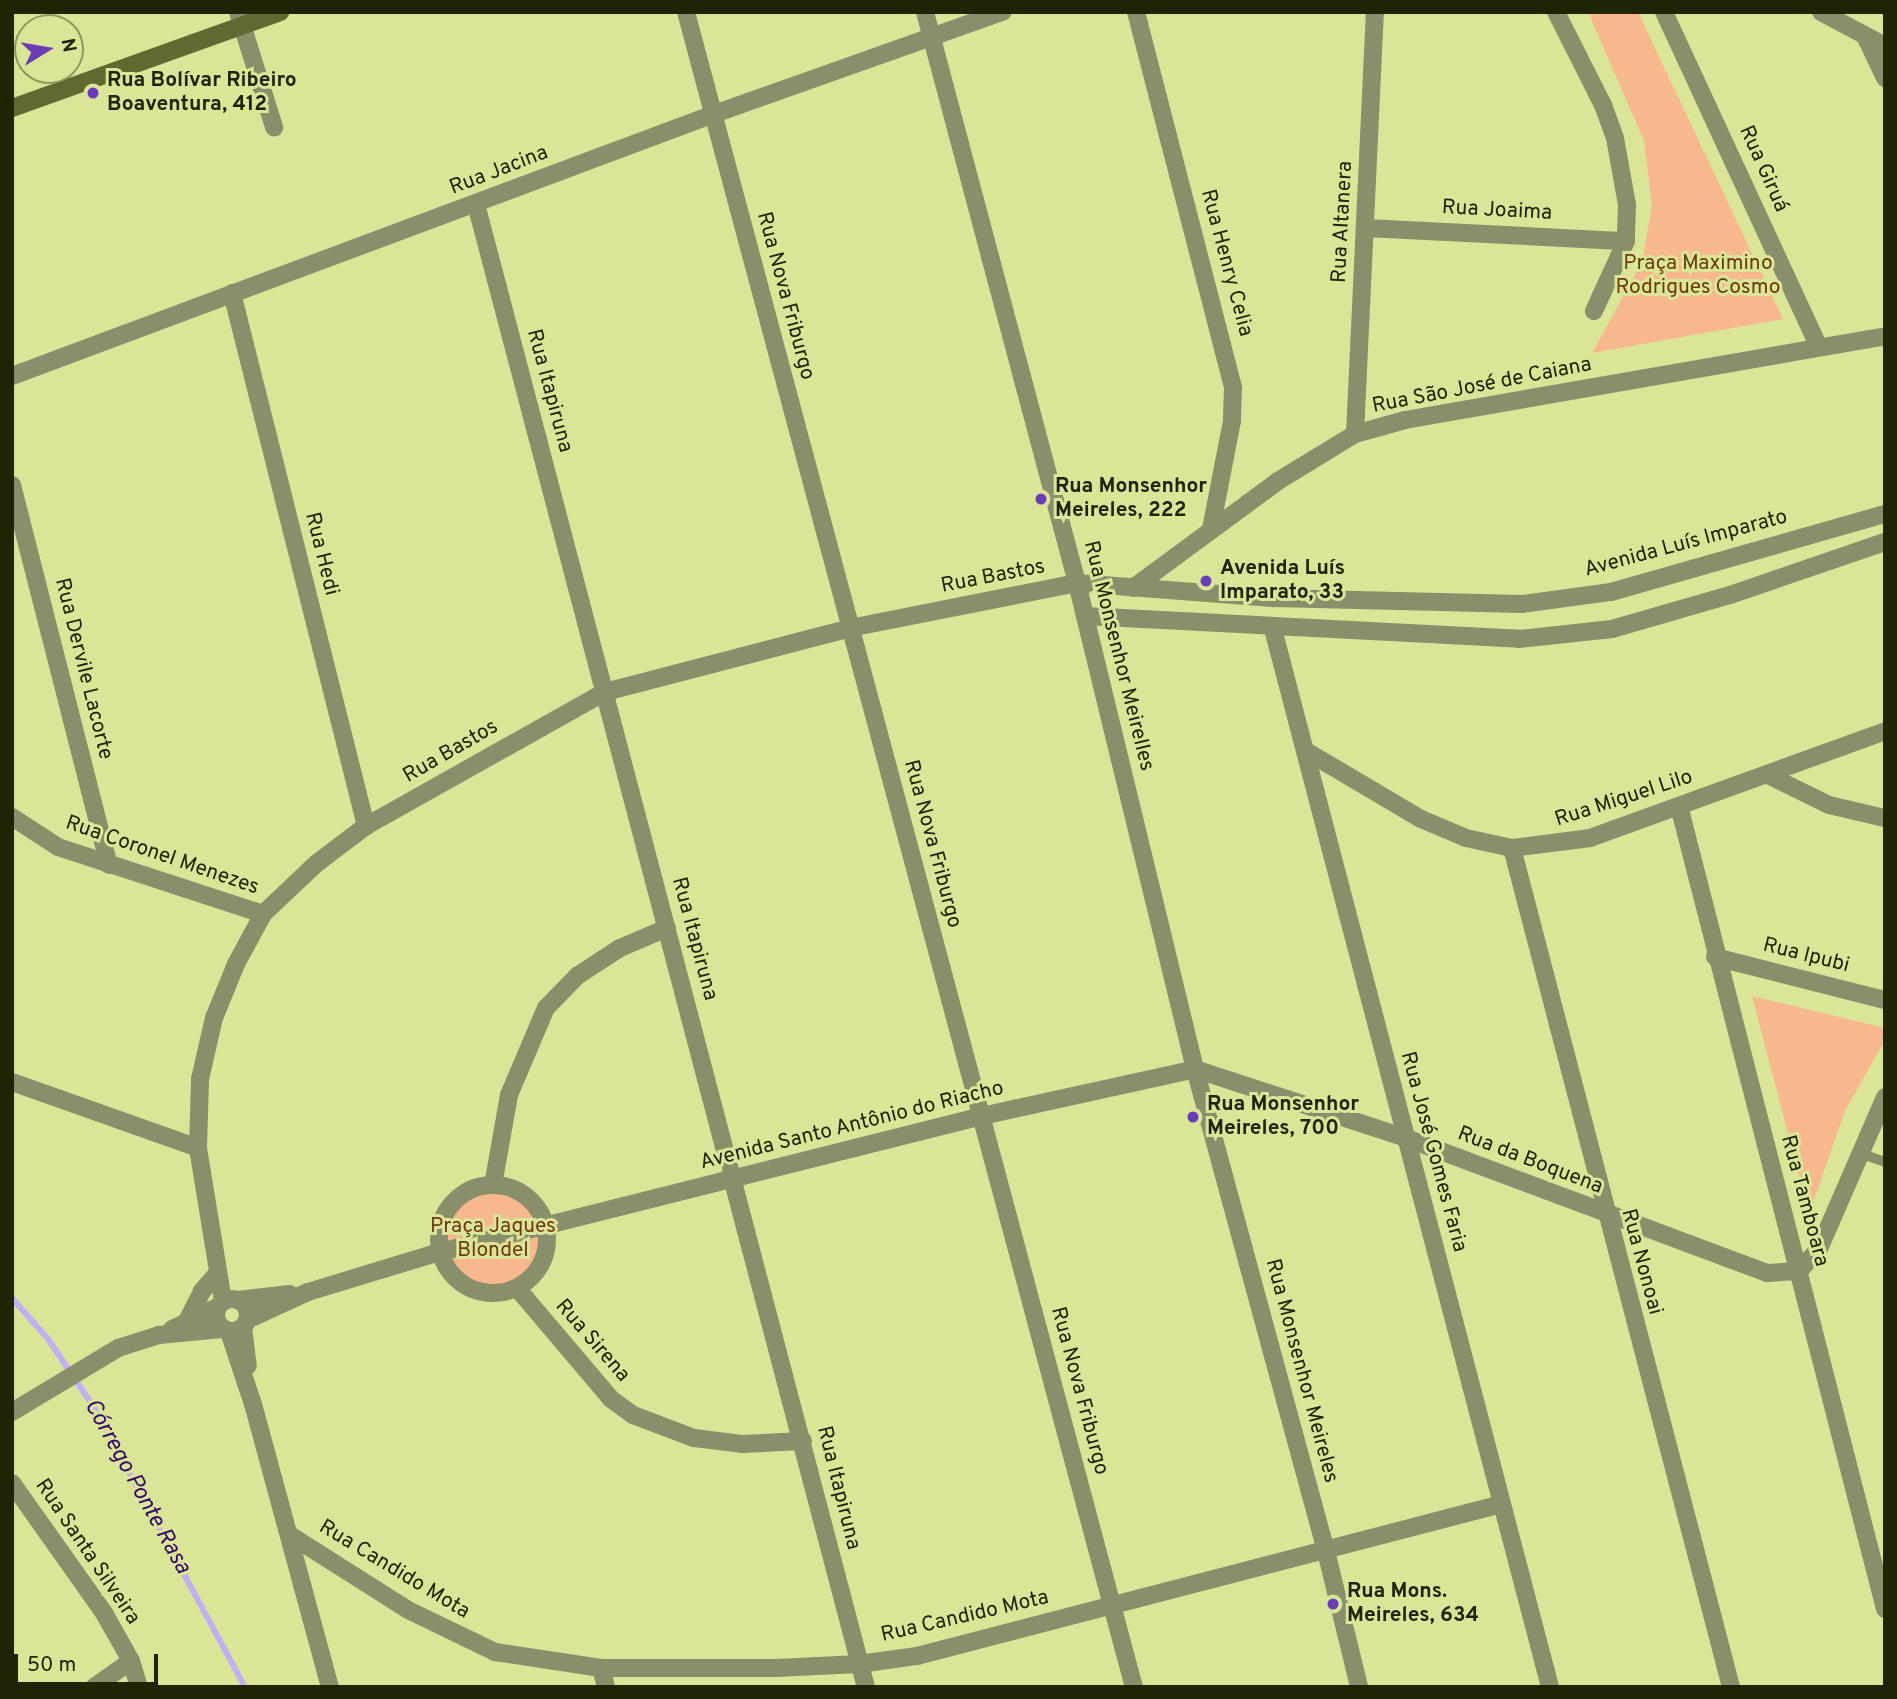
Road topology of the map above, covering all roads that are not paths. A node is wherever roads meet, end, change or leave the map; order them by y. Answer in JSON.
{"nodes":[{"id":1,"x":280,"y":12,"type":"edge"},
{"id":2,"x":686,"y":12,"type":"edge"},
{"id":3,"x":925,"y":12,"type":"edge"},
{"id":4,"x":1002,"y":12,"type":"edge"},
{"id":5,"x":1136,"y":12,"type":"edge"},
{"id":6,"x":1376,"y":12,"type":"edge"},
{"id":7,"x":1556,"y":12,"type":"edge"},
{"id":8,"x":1664,"y":12,"type":"edge"},
{"id":9,"x":1827,"y":14,"type":"edge"},
{"id":10,"x":240,"y":19,"type":"edge"},
{"id":11,"x":1866,"y":36,"type":"junction"},
{"id":12,"x":932,"y":37,"type":"junction"},
{"id":13,"x":1885,"y":46,"type":"edge"},
{"id":14,"x":1885,"y":78,"type":"edge"},
{"id":15,"x":12,"y":108,"type":"edge"},
{"id":16,"x":714,"y":114,"type":"junction"},
{"id":17,"x":274,"y":127,"type":"dead end"},
{"id":18,"x":476,"y":204,"type":"junction"},
{"id":19,"x":1366,"y":228,"type":"junction"},
{"id":20,"x":1626,"y":241,"type":"junction"},
{"id":21,"x":232,"y":293,"type":"junction"},
{"id":22,"x":1594,"y":311,"type":"dead end"},
{"id":23,"x":1885,"y":336,"type":"edge"},
{"id":24,"x":1818,"y":346,"type":"junction"},
{"id":25,"x":12,"y":376,"type":"edge"},
{"id":26,"x":1355,"y":434,"type":"junction"},
{"id":27,"x":12,"y":485,"type":"edge"},
{"id":28,"x":1885,"y":514,"type":"edge"},
{"id":29,"x":1210,"y":529,"type":"junction"},
{"id":30,"x":1885,"y":542,"type":"edge"},
{"id":31,"x":1077,"y":583,"type":"junction"},
{"id":32,"x":1133,"y":588,"type":"junction"},
{"id":33,"x":1085,"y":616,"type":"junction"},
{"id":34,"x":850,"y":628,"type":"junction"},
{"id":35,"x":1273,"y":629,"type":"junction"},
{"id":36,"x":605,"y":692,"type":"junction"},
{"id":37,"x":1885,"y":731,"type":"edge"},
{"id":38,"x":1306,"y":751,"type":"junction"},
{"id":39,"x":1768,"y":775,"type":"junction"},
{"id":40,"x":1679,"y":806,"type":"junction"},
{"id":41,"x":12,"y":817,"type":"edge"},
{"id":42,"x":1885,"y":818,"type":"edge"},
{"id":43,"x":366,"y":826,"type":"junction"},
{"id":44,"x":1512,"y":848,"type":"junction"},
{"id":45,"x":109,"y":865,"type":"junction"},
{"id":46,"x":263,"y":914,"type":"junction"},
{"id":47,"x":667,"y":928,"type":"junction"},
{"id":48,"x":1715,"y":957,"type":"junction"},
{"id":49,"x":1885,"y":1000,"type":"edge"},
{"id":50,"x":1195,"y":1069,"type":"junction"},
{"id":51,"x":12,"y":1082,"type":"edge"},
{"id":52,"x":1885,"y":1097,"type":"edge"},
{"id":53,"x":982,"y":1116,"type":"junction"},
{"id":54,"x":1405,"y":1138,"type":"junction"},
{"id":55,"x":198,"y":1147,"type":"junction"},
{"id":56,"x":1859,"y":1153,"type":"junction"},
{"id":57,"x":1885,"y":1162,"type":"edge"},
{"id":58,"x":733,"y":1178,"type":"junction"},
{"id":59,"x":493,"y":1185,"type":"junction"},
{"id":60,"x":1605,"y":1214,"type":"junction"},
{"id":61,"x":545,"y":1226,"type":"junction"},
{"id":62,"x":440,"y":1252,"type":"junction"},
{"id":63,"x":1799,"y":1271,"type":"junction"},
{"id":64,"x":218,"y":1274,"type":"junction"},
{"id":65,"x":517,"y":1288,"type":"junction"},
{"id":66,"x":308,"y":1292,"type":"junction"},
{"id":67,"x":226,"y":1303,"type":"junction"},
{"id":68,"x":187,"y":1321,"type":"junction"},
{"id":69,"x":237,"y":1330,"type":"junction"},
{"id":70,"x":159,"y":1335,"type":"junction"},
{"id":71,"x":12,"y":1412,"type":"edge"},
{"id":72,"x":803,"y":1441,"type":"junction"},
{"id":73,"x":12,"y":1483,"type":"edge"},
{"id":74,"x":1502,"y":1504,"type":"junction"},
{"id":75,"x":290,"y":1535,"type":"junction"},
{"id":76,"x":1325,"y":1547,"type":"junction"},
{"id":77,"x":1113,"y":1605,"type":"junction"},
{"id":78,"x":1885,"y":1609,"type":"edge"},
{"id":79,"x":131,"y":1661,"type":"junction"},
{"id":80,"x":859,"y":1664,"type":"junction"},
{"id":81,"x":601,"y":1668,"type":"junction"},
{"id":82,"x":94,"y":1687,"type":"edge"},
{"id":83,"x":139,"y":1687,"type":"edge"},
{"id":84,"x":330,"y":1687,"type":"edge"},
{"id":85,"x":606,"y":1687,"type":"edge"},
{"id":86,"x":866,"y":1687,"type":"edge"},
{"id":87,"x":1134,"y":1687,"type":"edge"},
{"id":88,"x":1359,"y":1687,"type":"edge"},
{"id":89,"x":1549,"y":1687,"type":"edge"},
{"id":90,"x":1731,"y":1687,"type":"edge"}],
"edges":[{"from":1,"to":10,"type":"main road"},
{"from":2,"to":16,"type":"street","name":"Rua Nova Friburgo"},
{"from":3,"to":12,"type":"street","name":"Rua Monsenhor Meirelles"},
{"from":4,"to":12,"type":"street","name":"Rua Jacina"},
{"from":5,"to":29,"type":"street","name":"Rua Henry Celia"},
{"from":6,"to":19,"type":"street","name":"Rua Altanera"},
{"from":7,"to":20,"type":"street"},
{"from":8,"to":24,"type":"street","name":"Rua Giruá"},
{"from":9,"to":11,"type":"street"},
{"from":10,"to":15,"type":"main road"},
{"from":10,"to":17,"type":"street"},
{"from":11,"to":13,"type":"street"},
{"from":11,"to":14,"type":"street"},
{"from":12,"to":16,"type":"street","name":"Rua Jacina"},
{"from":12,"to":31,"type":"street","name":"Rua Monsenhor Meirelles"},
{"from":16,"to":18,"type":"street","name":"Rua Jacina"},
{"from":16,"to":34,"type":"street","name":"Rua Nova Friburgo"},
{"from":18,"to":21,"type":"street","name":"Rua Jacina"},
{"from":18,"to":36,"type":"street","name":"Rua Itapiruna"},
{"from":19,"to":20,"type":"street","name":"Rua Joaima"},
{"from":19,"to":26,"type":"street","name":"Rua Altanera"},
{"from":20,"to":22,"type":"street"},
{"from":21,"to":25,"type":"street","name":"Rua Jacina"},
{"from":21,"to":43,"type":"street","name":"Rua Hedi"},
{"from":23,"to":24,"type":"street","name":"Rua São José de Caiana"},
{"from":24,"to":26,"type":"street","name":"Rua São José de Caiana"},
{"from":26,"to":29,"type":"street","name":"Rua São José de Caiana"},
{"from":27,"to":45,"type":"street","name":"Rua Dervile Lacorte"},
{"from":28,"to":32,"type":"street","name":"Avenida Luís Imparato"},
{"from":29,"to":32,"type":"street","name":"Rua São José de Caiana"},
{"from":30,"to":35,"type":"street"},
{"from":31,"to":32,"type":"street","name":"Avenida Luís Imparato"},
{"from":31,"to":33,"type":"street","name":"Rua Monsenhor Meirelles"},
{"from":31,"to":34,"type":"street","name":"Rua Bastos"},
{"from":33,"to":35,"type":"street"},
{"from":33,"to":50,"type":"street","name":"Rua Monsenhor Meirelles"},
{"from":34,"to":36,"type":"street","name":"Rua Bastos"},
{"from":34,"to":53,"type":"street","name":"Rua Nova Friburgo"},
{"from":35,"to":38,"type":"street","name":"Rua José Gomes Faria"},
{"from":36,"to":43,"type":"street","name":"Rua Bastos"},
{"from":36,"to":47,"type":"street","name":"Rua Itapiruna"},
{"from":37,"to":39,"type":"street","name":"Rua Miguel Lilo"},
{"from":38,"to":44,"type":"street","name":"Rua Miguel Lilo"},
{"from":38,"to":54,"type":"street","name":"Rua José Gomes Faria"},
{"from":39,"to":40,"type":"street","name":"Rua Miguel Lilo"},
{"from":39,"to":42,"type":"street"},
{"from":40,"to":44,"type":"street","name":"Rua Miguel Lilo"},
{"from":40,"to":48,"type":"street","name":"Rua Tamboara"},
{"from":41,"to":45,"type":"street","name":"Rua Coronel Menezes"},
{"from":43,"to":46,"type":"street","name":"Rua Bastos"},
{"from":44,"to":60,"type":"street","name":"Rua Nonoai"},
{"from":45,"to":46,"type":"street","name":"Rua Coronel Menezes"},
{"from":46,"to":55,"type":"street","name":"Rua Bastos"},
{"from":47,"to":58,"type":"street","name":"Rua Itapiruna"},
{"from":47,"to":59,"type":"street"},
{"from":48,"to":49,"type":"street","name":"Rua Ipubi"},
{"from":48,"to":63,"type":"street","name":"Rua Tamboara"},
{"from":50,"to":53,"type":"street","name":"Avenida Santo Antônio do Riacho"},
{"from":50,"to":54,"type":"street"},
{"from":50,"to":76,"type":"street","name":"Rua Monsenhor Meireles"},
{"from":51,"to":55,"type":"street"},
{"from":52,"to":56,"type":"street"},
{"from":53,"to":58,"type":"street","name":"Avenida Santo Antônio do Riacho"},
{"from":53,"to":77,"type":"street","name":"Rua Nova Friburgo"},
{"from":54,"to":60,"type":"street","name":"Rua da Boquena"},
{"from":54,"to":74,"type":"street","name":"Rua José Gomes Faria"},
{"from":55,"to":64,"type":"street","name":"Rua Bastos"},
{"from":56,"to":57,"type":"lane"},
{"from":56,"to":63,"type":"street"},
{"from":58,"to":61,"type":"street","name":"Avenida Santo Antônio do Riacho"},
{"from":58,"to":72,"type":"street","name":"Rua Itapiruna"},
{"from":59,"to":61,"type":"street"},
{"from":59,"to":62,"type":"street"},
{"from":60,"to":63,"type":"street","name":"Rua da Boquena"},
{"from":60,"to":90,"type":"street","name":"Rua Nonoai"},
{"from":61,"to":62,"type":"street","name":"Avenida Santo Antônio do Riacho"},
{"from":61,"to":65,"type":"street"},
{"from":62,"to":65,"type":"street"},
{"from":62,"to":66,"type":"street","name":"Avenida Santo Antônio do Riacho"},
{"from":63,"to":78,"type":"street","name":"Rua Tamboara"},
{"from":64,"to":67,"type":"street","name":"Rua Bastos"},
{"from":64,"to":68,"type":"street"},
{"from":65,"to":72,"type":"street","name":"Rua Sirena"},
{"from":66,"to":67,"type":"street","name":"Avenida Santo Antônio do Riacho"},
{"from":66,"to":69,"type":"street","name":"Avenida Santo Antônio do Riacho"},
{"from":67,"to":68,"type":"street","name":"Avenida Santo Antônio do Riacho"},
{"from":67,"to":69,"type":"street"},
{"from":67,"to":69,"type":"street"},
{"from":68,"to":70,"type":"street","name":"Avenida Santo Antônio do Riacho"},
{"from":69,"to":70,"type":"street","name":"Avenida Santo Antônio do Riacho"},
{"from":69,"to":75,"type":"street"},
{"from":70,"to":71,"type":"street","name":"Avenida Santo Antônio do Riacho"},
{"from":72,"to":80,"type":"street","name":"Rua Itapiruna"},
{"from":73,"to":79,"type":"street","name":"Rua Santa Silveira"},
{"from":74,"to":76,"type":"street","name":"Rua Candido Mota"},
{"from":74,"to":89,"type":"street","name":"Rua José Gomes Faria"},
{"from":75,"to":81,"type":"street","name":"Rua Candido Mota"},
{"from":75,"to":84,"type":"street"},
{"from":76,"to":77,"type":"street","name":"Rua Candido Mota"},
{"from":76,"to":88,"type":"street","name":"Rua Monsenhor Meireles"},
{"from":77,"to":80,"type":"street","name":"Rua Candido Mota"},
{"from":77,"to":87,"type":"street","name":"Rua Nova Friburgo"},
{"from":79,"to":82,"type":"street"},
{"from":79,"to":83,"type":"street","name":"Rua Santa Silveira"},
{"from":80,"to":81,"type":"street","name":"Rua Candido Mota"},
{"from":80,"to":86,"type":"street","name":"Rua Itapiruna"},
{"from":81,"to":85,"type":"street"}]}
